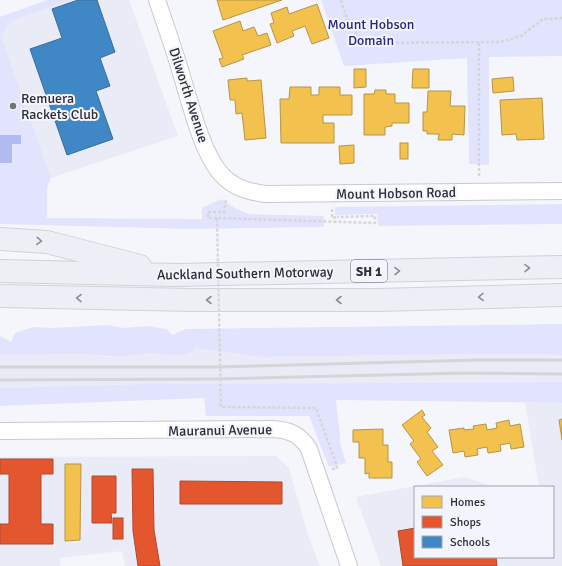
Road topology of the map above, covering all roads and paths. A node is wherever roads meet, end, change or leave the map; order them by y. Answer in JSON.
{"nodes":[{"id":1,"x":157,"y":0,"type":"edge"},
{"id":2,"x":341,"y":0,"type":"edge"},
{"id":3,"x":562,"y":18,"type":"edge"},
{"id":4,"x":478,"y":43,"type":"junction"},
{"id":5,"x":231,"y":184,"type":"joint"},
{"id":6,"x":562,"y":191,"type":"edge"},
{"id":7,"x":480,"y":192,"type":"junction"},
{"id":8,"x":224,"y":209,"type":"dead end"},
{"id":9,"x":337,"y":217,"type":"dead end"},
{"id":10,"x":217,"y":218,"type":"junction"},
{"id":11,"x":0,"y":239,"type":"edge"},
{"id":12,"x":562,"y":267,"type":"edge"},
{"id":13,"x":0,"y":271,"type":"edge"},
{"id":14,"x":176,"y":275,"type":"junction"},
{"id":15,"x":562,"y":295,"type":"edge"},
{"id":16,"x":0,"y":296,"type":"edge"},
{"id":17,"x":0,"y":431,"type":"edge"},
{"id":18,"x":336,"y":464,"type":"dead end"},
{"id":19,"x":349,"y":566,"type":"edge"}],
"edges":[{"from":1,"to":5,"type":"street","name":"Dilworth Avenue"},
{"from":2,"to":4,"type":"path"},
{"from":3,"to":4,"type":"path"},
{"from":4,"to":7,"type":"path"},
{"from":5,"to":7,"type":"street","name":"Mount Hobson Road"},
{"from":6,"to":7,"type":"street","name":"Mount Hobson Road"},
{"from":8,"to":10,"type":"path"},
{"from":9,"to":10,"type":"path","bridge":true},
{"from":10,"to":18,"type":"path","bridge":true},
{"from":11,"to":14,"type":"highway","one_way":true},
{"from":14,"to":12,"type":"highway","name":"Auckland Southern Motorway","number":"SH 1","one_way":true},
{"from":13,"to":14,"type":"highway","name":"Auckland Southern Motorway","number":"SH 1"},
{"from":15,"to":16,"type":"highway","name":"Auckland Southern Motorway","number":"SH 1","one_way":true},
{"from":17,"to":19,"type":"street","name":"Mauranui Avenue"}]}
